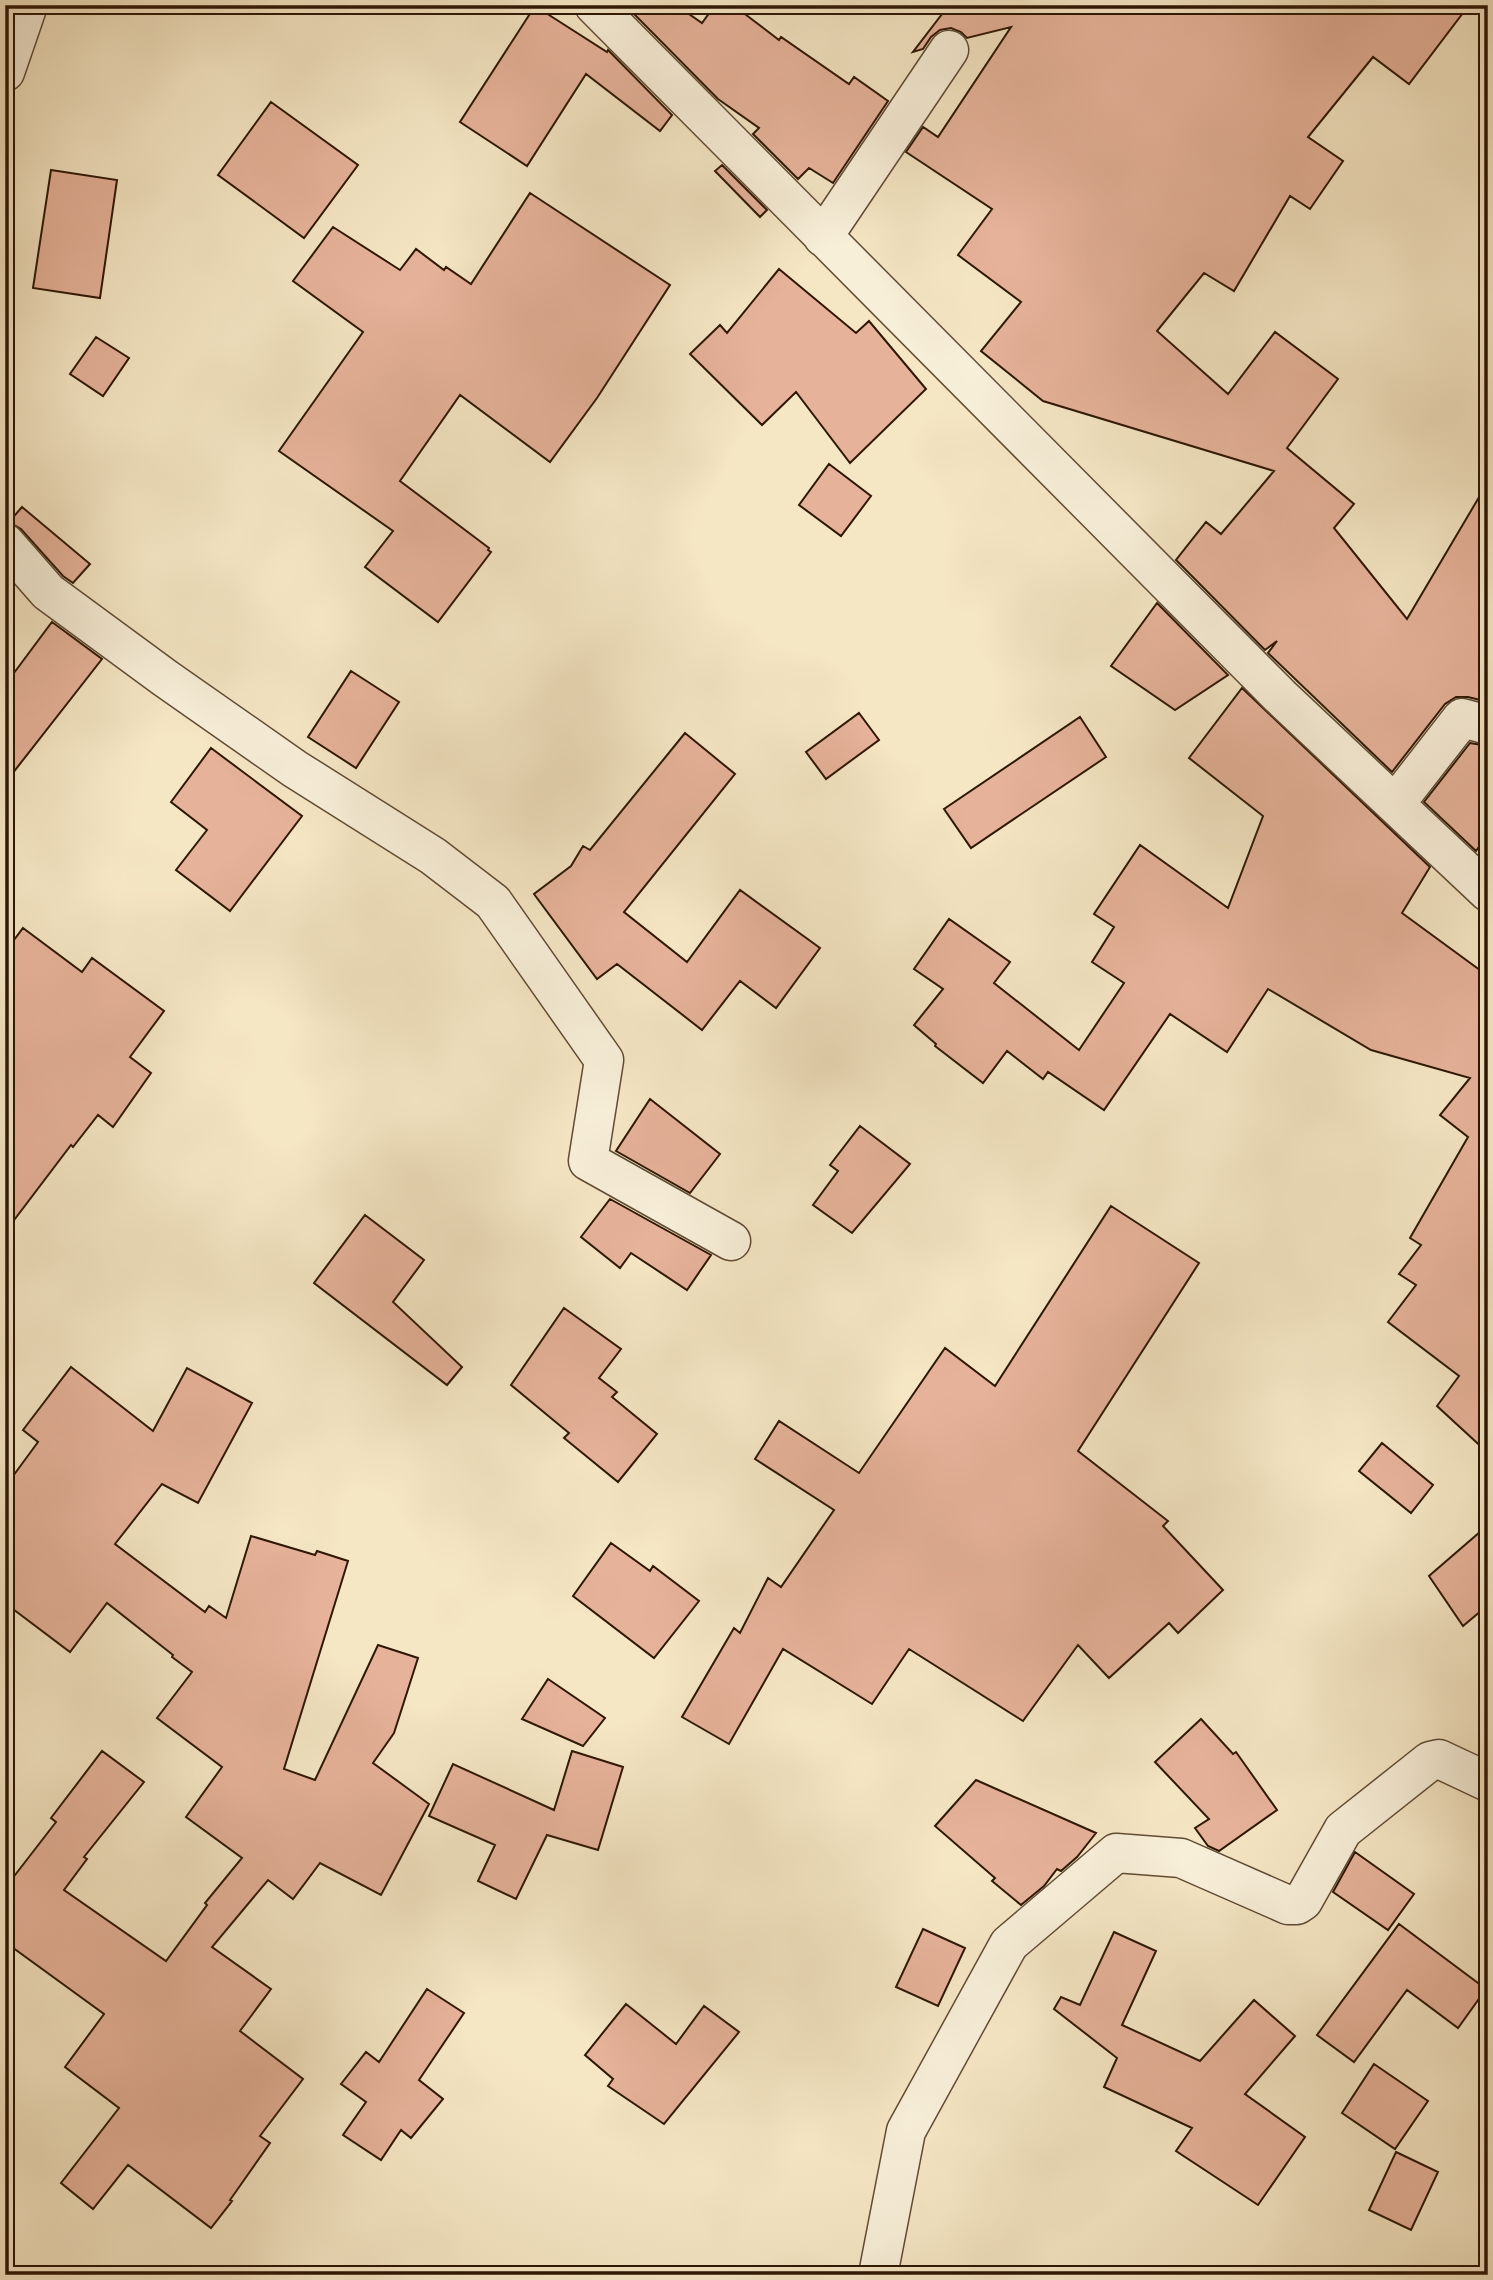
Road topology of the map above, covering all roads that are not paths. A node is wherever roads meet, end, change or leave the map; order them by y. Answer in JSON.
{"nodes":[{"id":1,"x":28,"y":5,"type":"edge"},
{"id":2,"x":594,"y":5,"type":"edge"},
{"id":3,"x":949,"y":51,"type":"dead end"},
{"id":4,"x":5,"y":72,"type":"edge"},
{"id":5,"x":823,"y":237,"type":"junction"},
{"id":6,"x":5,"y":543,"type":"edge"},
{"id":7,"x":1488,"y":724,"type":"edge"},
{"id":8,"x":1395,"y":804,"type":"junction"},
{"id":9,"x":1488,"y":892,"type":"edge"},
{"id":10,"x":731,"y":1241,"type":"dead end"},
{"id":11,"x":1488,"y":1782,"type":"edge"},
{"id":12,"x":878,"y":2275,"type":"edge"}],
"edges":[{"from":1,"to":4,"type":"street"},
{"from":2,"to":5,"type":"street"},
{"from":3,"to":5,"type":"street"},
{"from":5,"to":8,"type":"street"},
{"from":6,"to":10,"type":"street"},
{"from":7,"to":8,"type":"street"},
{"from":8,"to":9,"type":"street"},
{"from":11,"to":12,"type":"street"}]}
